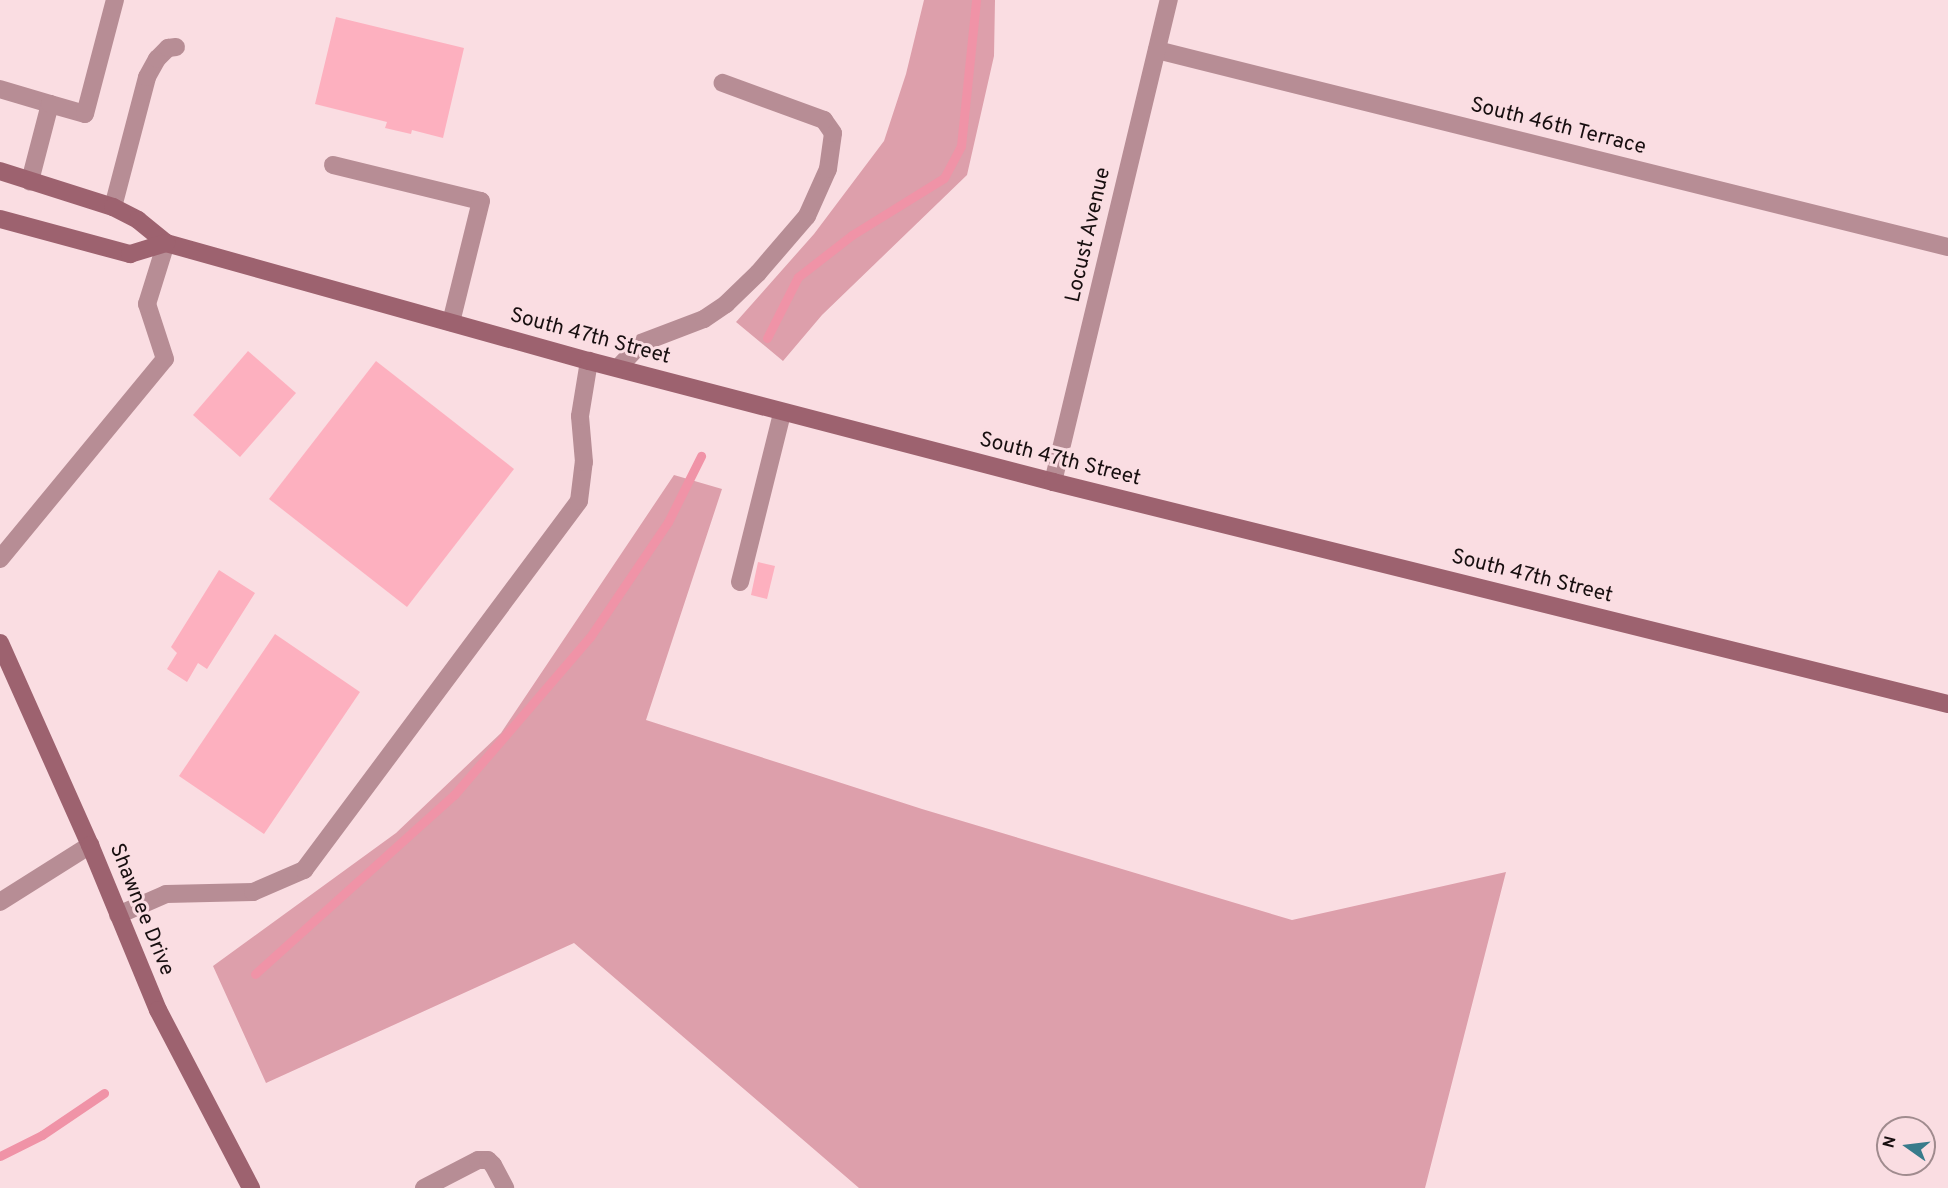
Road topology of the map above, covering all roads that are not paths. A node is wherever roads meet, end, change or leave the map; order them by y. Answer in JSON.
{"nodes":[{"id":1,"x":114,"y":0,"type":"edge"},
{"id":2,"x":1169,"y":0,"type":"edge"},
{"id":3,"x":176,"y":47,"type":"dead end"},
{"id":4,"x":1156,"y":50,"type":"junction"},
{"id":5,"x":723,"y":82,"type":"dead end"},
{"id":6,"x":0,"y":89,"type":"edge"},
{"id":7,"x":50,"y":104,"type":"junction"},
{"id":8,"x":333,"y":165,"type":"dead end"},
{"id":9,"x":0,"y":171,"type":"edge"},
{"id":10,"x":30,"y":181,"type":"junction"},
{"id":11,"x":113,"y":207,"type":"junction"},
{"id":12,"x":0,"y":219,"type":"edge"},
{"id":13,"x":166,"y":243,"type":"junction"},
{"id":14,"x":1948,"y":247,"type":"edge"},
{"id":15,"x":452,"y":322,"type":"junction"},
{"id":16,"x":589,"y":361,"type":"junction"},
{"id":17,"x":618,"y":368,"type":"junction"},
{"id":18,"x":782,"y":413,"type":"junction"},
{"id":19,"x":1053,"y":482,"type":"junction"},
{"id":20,"x":0,"y":560,"type":"edge"},
{"id":21,"x":740,"y":582,"type":"dead end"},
{"id":22,"x":0,"y":643,"type":"edge"},
{"id":23,"x":1948,"y":704,"type":"edge"},
{"id":24,"x":90,"y":845,"type":"junction"},
{"id":25,"x":0,"y":902,"type":"edge"},
{"id":26,"x":118,"y":915,"type":"junction"},
{"id":27,"x":251,"y":1188,"type":"edge"},
{"id":28,"x":424,"y":1188,"type":"edge"},
{"id":29,"x":505,"y":1188,"type":"edge"}],
"edges":[{"from":1,"to":7,"type":"street"},
{"from":2,"to":4,"type":"street","name":"Locust Avenue"},
{"from":3,"to":11,"type":"street"},
{"from":4,"to":14,"type":"street","name":"South 46th Terrace"},
{"from":4,"to":19,"type":"street","name":"Locust Avenue"},
{"from":5,"to":17,"type":"street"},
{"from":6,"to":7,"type":"street"},
{"from":7,"to":10,"type":"street"},
{"from":8,"to":15,"type":"street"},
{"from":9,"to":10,"type":"main road","name":"South 47th Street"},
{"from":10,"to":11,"type":"main road","name":"South 47th Street"},
{"from":11,"to":13,"type":"main road","name":"South 47th Street"},
{"from":12,"to":13,"type":"main road"},
{"from":13,"to":15,"type":"main road","name":"South 47th Street"},
{"from":13,"to":20,"type":"street"},
{"from":15,"to":16,"type":"main road","name":"South 47th Street"},
{"from":16,"to":17,"type":"main road","name":"South 47th Street"},
{"from":16,"to":26,"type":"street"},
{"from":17,"to":18,"type":"main road","name":"South 47th Street"},
{"from":18,"to":19,"type":"main road","name":"South 47th Street"},
{"from":18,"to":21,"type":"street"},
{"from":19,"to":23,"type":"main road","name":"South 47th Street"},
{"from":22,"to":24,"type":"main road","name":"Shawnee Drive"},
{"from":24,"to":25,"type":"street"},
{"from":24,"to":26,"type":"main road","name":"Shawnee Drive"},
{"from":26,"to":27,"type":"main road","name":"Shawnee Drive"},
{"from":28,"to":29,"type":"street"}]}
